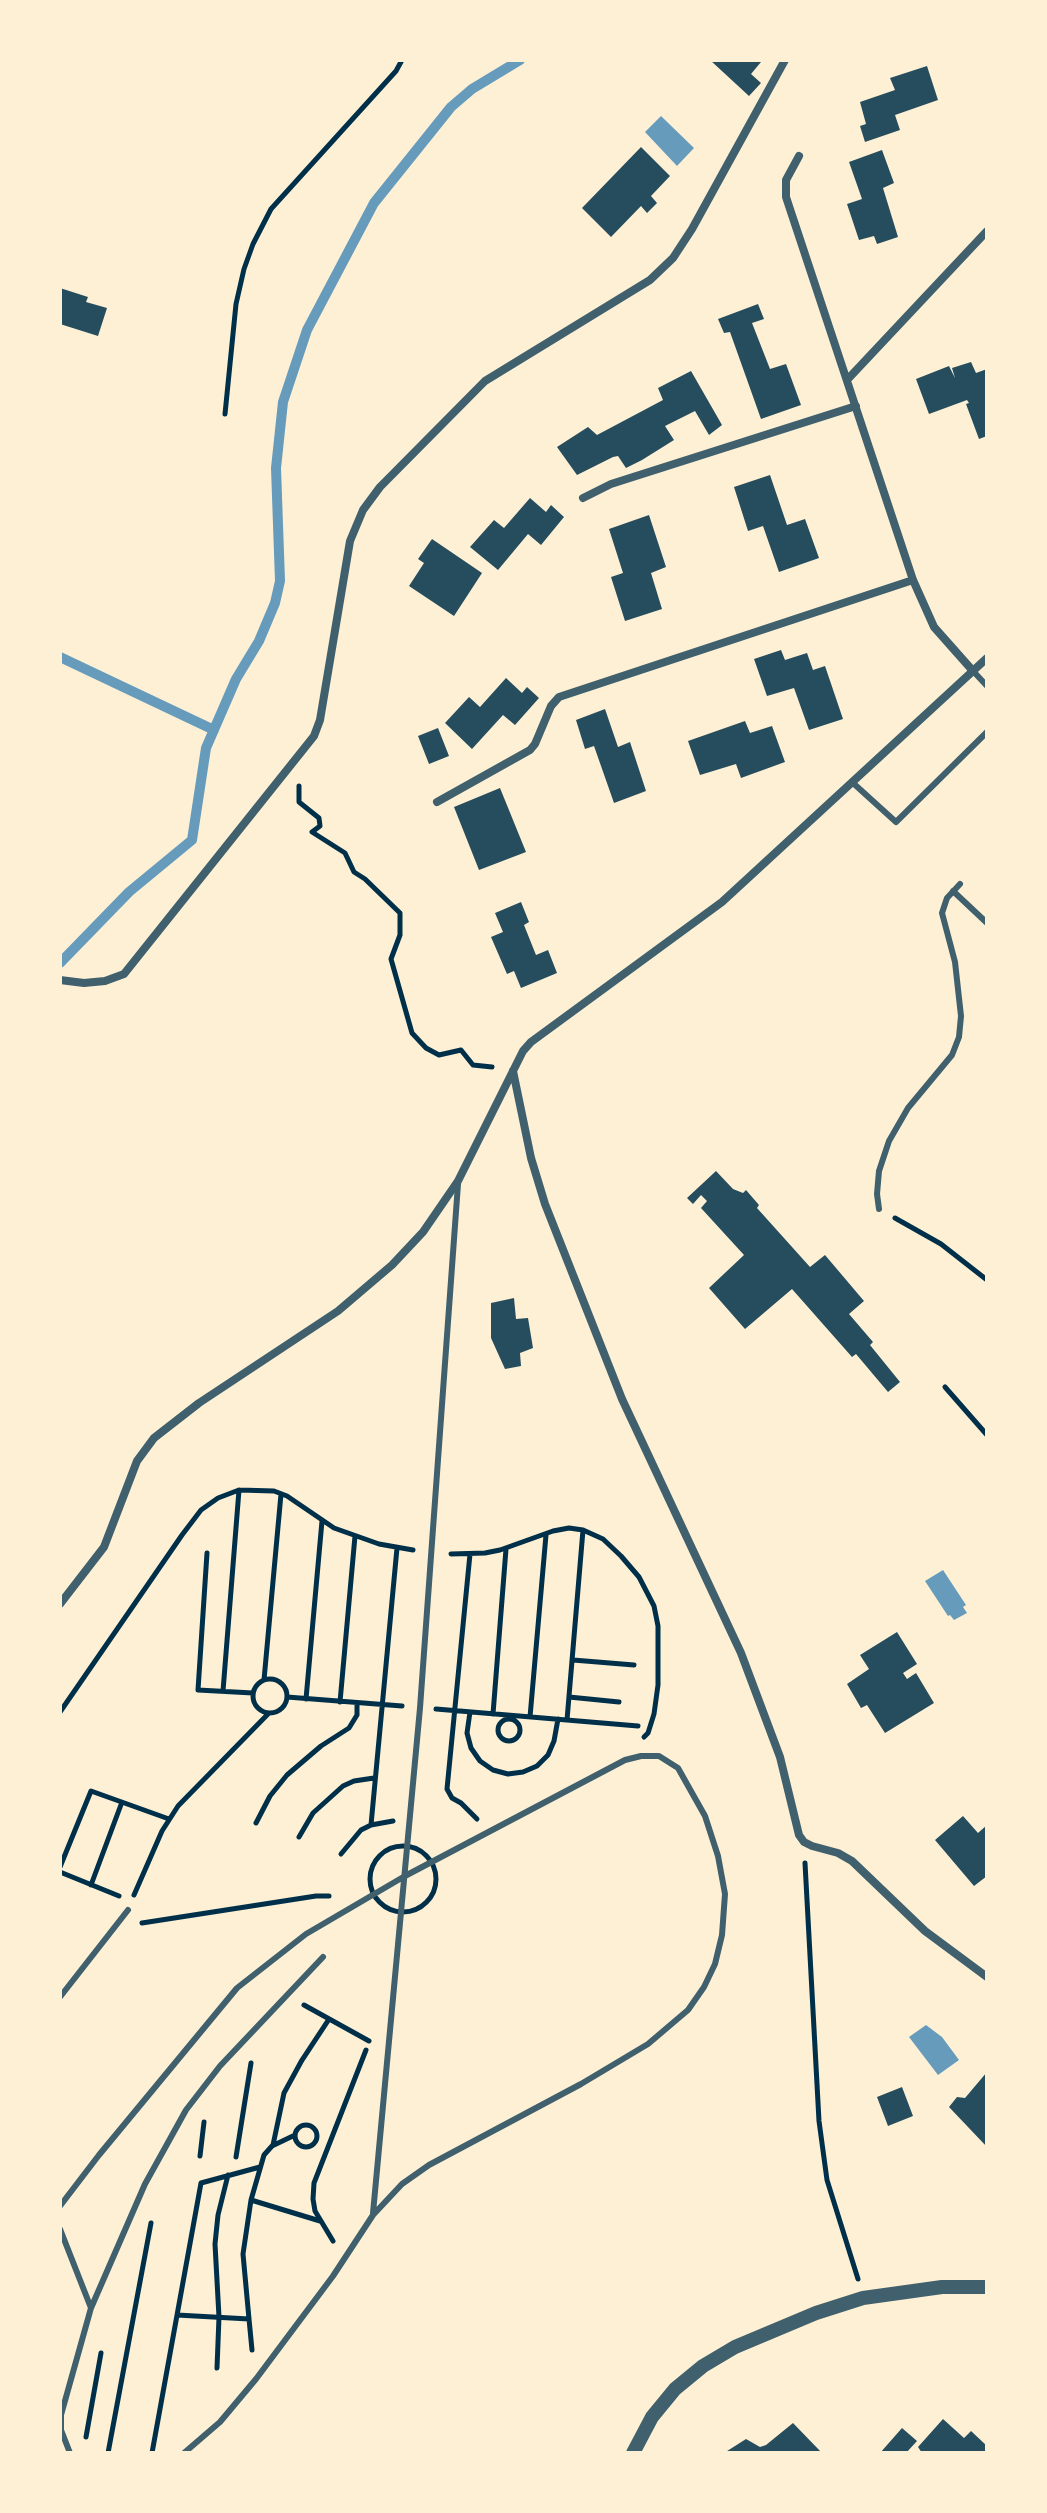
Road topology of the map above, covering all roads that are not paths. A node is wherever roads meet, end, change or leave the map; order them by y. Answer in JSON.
{"nodes":[{"id":1,"x":785,"y":60,"type":"edge"},
{"id":2,"x":799,"y":156,"type":"dead end"},
{"id":3,"x":987,"y":231,"type":"edge"},
{"id":4,"x":847,"y":380,"type":"junction"},
{"id":5,"x":856,"y":406,"type":"junction"},
{"id":6,"x":583,"y":498,"type":"dead end"},
{"id":7,"x":913,"y":580,"type":"junction"},
{"id":8,"x":987,"y":658,"type":"edge"},
{"id":9,"x":973,"y":671,"type":"junction"},
{"id":10,"x":987,"y":686,"type":"edge"},
{"id":11,"x":987,"y":732,"type":"edge"},
{"id":12,"x":853,"y":783,"type":"junction"},
{"id":13,"x":437,"y":802,"type":"dead end"},
{"id":14,"x":960,"y":884,"type":"dead end"},
{"id":15,"x":953,"y":891,"type":"junction"},
{"id":16,"x":987,"y":923,"type":"edge"},
{"id":17,"x":60,"y":980,"type":"edge"},
{"id":18,"x":513,"y":1070,"type":"junction"},
{"id":19,"x":458,"y":1181,"type":"junction"},
{"id":20,"x":879,"y":1209,"type":"road end"},
{"id":21,"x":60,"y":1604,"type":"edge"},
{"id":22,"x":405,"y":1876,"type":"junction"},
{"id":23,"x":128,"y":1910,"type":"dead end"},
{"id":24,"x":323,"y":1957,"type":"dead end"},
{"id":25,"x":987,"y":1977,"type":"edge"},
{"id":26,"x":60,"y":1997,"type":"edge"},
{"id":27,"x":60,"y":2206,"type":"edge"},
{"id":28,"x":373,"y":2215,"type":"junction"},
{"id":29,"x":60,"y":2229,"type":"edge"},
{"id":30,"x":987,"y":2287,"type":"edge"},
{"id":31,"x":91,"y":2308,"type":"junction"},
{"id":32,"x":70,"y":2453,"type":"edge"},
{"id":33,"x":184,"y":2453,"type":"edge"},
{"id":34,"x":633,"y":2453,"type":"edge"}],
"edges":[{"from":1,"to":17,"type":"street"},
{"from":2,"to":4,"type":"street"},
{"from":3,"to":4,"type":"street"},
{"from":4,"to":5,"type":"street"},
{"from":5,"to":6,"type":"street"},
{"from":5,"to":7,"type":"street"},
{"from":7,"to":9,"type":"street"},
{"from":7,"to":13,"type":"street"},
{"from":8,"to":9,"type":"street"},
{"from":9,"to":10,"type":"lane"},
{"from":9,"to":12,"type":"street"},
{"from":11,"to":12,"type":"lane"},
{"from":12,"to":18,"type":"street"},
{"from":14,"to":15,"type":"lane"},
{"from":15,"to":16,"type":"lane"},
{"from":15,"to":20,"type":"lane"},
{"from":18,"to":19,"type":"street"},
{"from":18,"to":25,"type":"street"},
{"from":19,"to":21,"type":"street"},
{"from":19,"to":22,"type":"lane"},
{"from":22,"to":27,"type":"lane"},
{"from":22,"to":28,"type":"lane"},
{"from":22,"to":28,"type":"lane"},
{"from":23,"to":26,"type":"lane"},
{"from":24,"to":31,"type":"lane"},
{"from":28,"to":33,"type":"lane"},
{"from":29,"to":31,"type":"lane"},
{"from":30,"to":34,"type":"street"},
{"from":31,"to":32,"type":"lane"}]}
